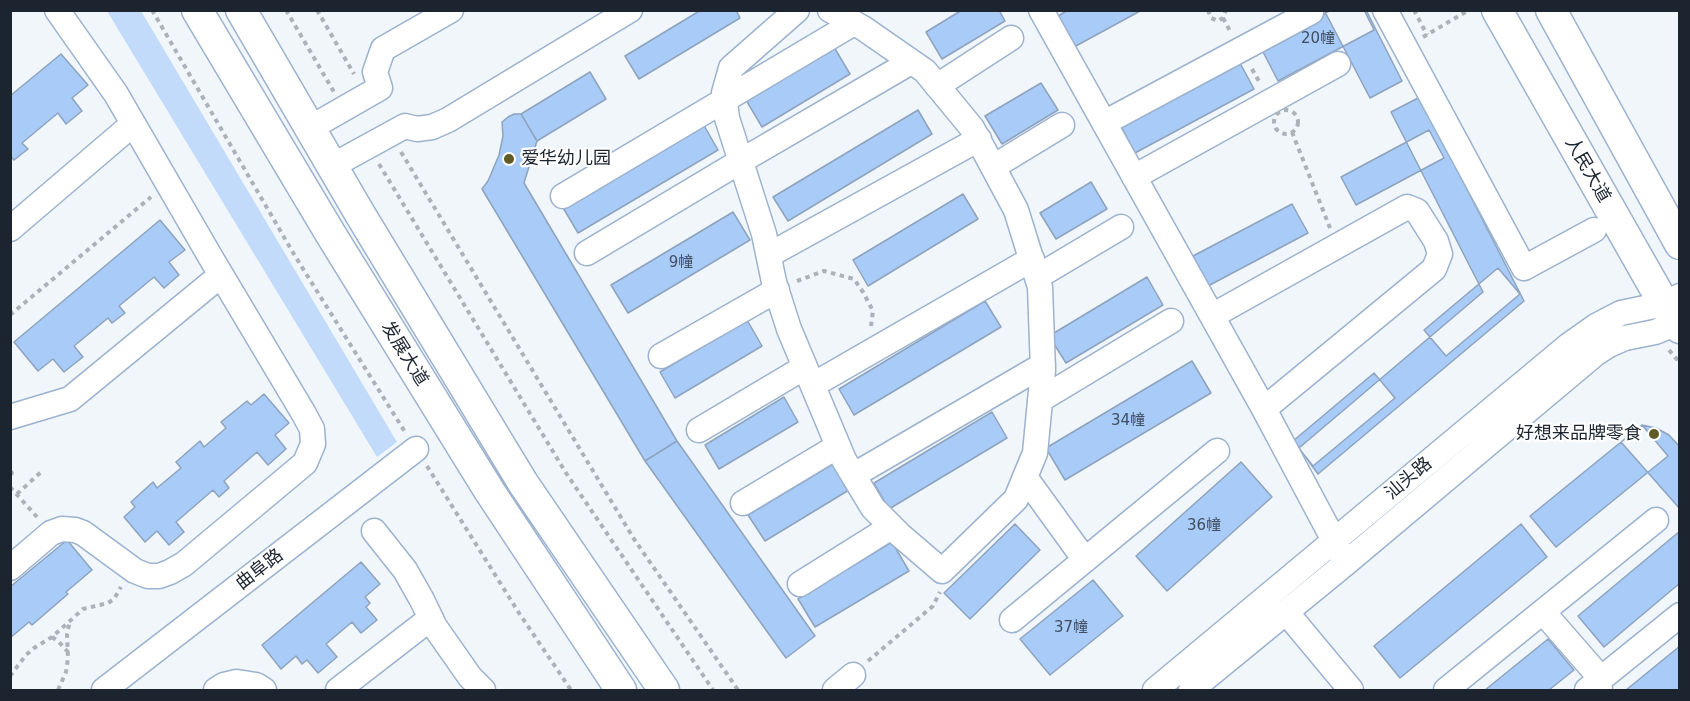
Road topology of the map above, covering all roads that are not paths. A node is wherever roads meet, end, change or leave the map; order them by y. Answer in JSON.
{"nodes":[{"id":1,"x":57,"y":10,"type":"edge"},
{"id":2,"x":197,"y":10,"type":"edge"},
{"id":3,"x":242,"y":10,"type":"edge"},
{"id":4,"x":451,"y":10,"type":"edge"},
{"id":5,"x":630,"y":10,"type":"edge"},
{"id":6,"x":796,"y":10,"type":"edge"},
{"id":7,"x":1041,"y":10,"type":"edge"},
{"id":8,"x":1385,"y":10,"type":"edge"},
{"id":9,"x":1497,"y":10,"type":"edge"},
{"id":10,"x":1551,"y":10,"type":"edge"},
{"id":11,"x":1311,"y":12,"type":"edge"},
{"id":12,"x":847,"y":16,"type":"edge"},
{"id":13,"x":1011,"y":38,"type":"dead end"},
{"id":14,"x":911,"y":62,"type":"junction"},
{"id":15,"x":1338,"y":64,"type":"dead end"},
{"id":16,"x":937,"y":86,"type":"junction"},
{"id":17,"x":725,"y":100,"type":"junction"},
{"id":18,"x":1104,"y":123,"type":"junction"},
{"id":19,"x":134,"y":124,"type":"junction"},
{"id":20,"x":1062,"y":125,"type":"dead end"},
{"id":21,"x":310,"y":128,"type":"junction"},
{"id":22,"x":979,"y":139,"type":"junction"},
{"id":23,"x":741,"y":161,"type":"junction"},
{"id":24,"x":332,"y":166,"type":"junction"},
{"id":25,"x":993,"y":167,"type":"junction"},
{"id":26,"x":1134,"y":177,"type":"junction"},
{"id":27,"x":563,"y":196,"type":"dead end"},
{"id":28,"x":1121,"y":226,"type":"dead end"},
{"id":29,"x":10,"y":229,"type":"edge"},
{"id":30,"x":1594,"y":230,"type":"dead end"},
{"id":31,"x":1680,"y":244,"type":"edge"},
{"id":32,"x":587,"y":253,"type":"dead end"},
{"id":33,"x":769,"y":255,"type":"junction"},
{"id":34,"x":1035,"y":268,"type":"junction"},
{"id":35,"x":221,"y":275,"type":"junction"},
{"id":36,"x":777,"y":290,"type":"junction"},
{"id":37,"x":1212,"y":315,"type":"junction"},
{"id":38,"x":1676,"y":315,"type":"edge"},
{"id":39,"x":1171,"y":321,"type":"dead end"},
{"id":40,"x":661,"y":356,"type":"dead end"},
{"id":41,"x":1043,"y":365,"type":"junction"},
{"id":42,"x":809,"y":376,"type":"junction"},
{"id":43,"x":1040,"y":400,"type":"junction"},
{"id":44,"x":1264,"y":409,"type":"junction"},
{"id":45,"x":10,"y":417,"type":"edge"},
{"id":46,"x":699,"y":430,"type":"dead end"},
{"id":47,"x":838,"y":446,"type":"junction"},
{"id":48,"x":416,"y":448,"type":"road end"},
{"id":49,"x":1218,"y":451,"type":"dead end"},
{"id":50,"x":854,"y":476,"type":"junction"},
{"id":51,"x":1025,"y":477,"type":"junction"},
{"id":52,"x":743,"y":503,"type":"dead end"},
{"id":53,"x":1656,"y":520,"type":"dead end"},
{"id":54,"x":891,"y":527,"type":"junction"},
{"id":55,"x":374,"y":531,"type":"dead end"},
{"id":56,"x":1335,"y":541,"type":"junction"},
{"id":57,"x":1085,"y":560,"type":"junction"},
{"id":58,"x":1346,"y":563,"type":"junction"},
{"id":59,"x":10,"y":568,"type":"edge"},
{"id":60,"x":800,"y":584,"type":"dead end"},
{"id":61,"x":1286,"y":612,"type":"junction"},
{"id":62,"x":1543,"y":612,"type":"junction"},
{"id":63,"x":1680,"y":615,"type":"edge"},
{"id":64,"x":430,"y":618,"type":"junction"},
{"id":65,"x":1012,"y":620,"type":"dead end"},
{"id":66,"x":853,"y":675,"type":"road end"},
{"id":67,"x":1595,"y":687,"type":"edge"},
{"id":68,"x":105,"y":690,"type":"edge"},
{"id":69,"x":216,"y":690,"type":"edge"},
{"id":70,"x":264,"y":690,"type":"edge"},
{"id":71,"x":338,"y":690,"type":"edge"},
{"id":72,"x":483,"y":690,"type":"edge"},
{"id":73,"x":621,"y":690,"type":"edge"},
{"id":74,"x":664,"y":690,"type":"edge"},
{"id":75,"x":835,"y":690,"type":"edge"},
{"id":76,"x":1155,"y":690,"type":"edge"},
{"id":77,"x":1191,"y":690,"type":"edge"},
{"id":78,"x":1351,"y":690,"type":"edge"},
{"id":79,"x":1446,"y":690,"type":"edge"}],
"edges":[{"from":1,"to":19,"type":"street"},
{"from":2,"to":73,"type":"main road","name":"发展大道"},
{"from":3,"to":21,"type":"main road","name":"发展大道"},
{"from":4,"to":21,"type":"street"},
{"from":5,"to":24,"type":"street"},
{"from":6,"to":17,"type":"street"},
{"from":7,"to":18,"type":"street"},
{"from":8,"to":30,"type":"street"},
{"from":9,"to":38,"type":"main road","name":"人民大道"},
{"from":10,"to":31,"type":"main road"},
{"from":11,"to":18,"type":"street"},
{"from":12,"to":14,"type":"street"},
{"from":12,"to":17,"type":"street"},
{"from":13,"to":16,"type":"street"},
{"from":14,"to":16,"type":"street"},
{"from":14,"to":23,"type":"street"},
{"from":15,"to":26,"type":"street"},
{"from":16,"to":22,"type":"street"},
{"from":17,"to":23,"type":"street"},
{"from":17,"to":27,"type":"street"},
{"from":18,"to":26,"type":"street"},
{"from":19,"to":29,"type":"street"},
{"from":19,"to":35,"type":"street"},
{"from":20,"to":25,"type":"street"},
{"from":21,"to":24,"type":"main road","name":"发展大道"},
{"from":22,"to":25,"type":"street"},
{"from":22,"to":33,"type":"street"},
{"from":23,"to":32,"type":"street"},
{"from":23,"to":33,"type":"street"},
{"from":24,"to":74,"type":"main road","name":"发展大道"},
{"from":25,"to":34,"type":"street"},
{"from":26,"to":37,"type":"street"},
{"from":28,"to":34,"type":"street"},
{"from":33,"to":36,"type":"street"},
{"from":34,"to":41,"type":"street"},
{"from":34,"to":42,"type":"street"},
{"from":35,"to":45,"type":"street"},
{"from":35,"to":59,"type":"street"},
{"from":36,"to":40,"type":"street"},
{"from":36,"to":42,"type":"street"},
{"from":37,"to":44,"type":"street"},
{"from":37,"to":44,"type":"street"},
{"from":38,"to":56,"type":"street","name":"汕头路"},
{"from":38,"to":58,"type":"street","name":"汕头路"},
{"from":39,"to":43,"type":"street"},
{"from":41,"to":43,"type":"street"},
{"from":41,"to":50,"type":"street"},
{"from":42,"to":46,"type":"street"},
{"from":42,"to":47,"type":"street"},
{"from":43,"to":51,"type":"street"},
{"from":44,"to":56,"type":"street"},
{"from":47,"to":50,"type":"street"},
{"from":47,"to":52,"type":"street"},
{"from":48,"to":68,"type":"street","name":"曲阜路"},
{"from":49,"to":57,"type":"street"},
{"from":50,"to":54,"type":"street"},
{"from":51,"to":54,"type":"street"},
{"from":51,"to":57,"type":"street"},
{"from":53,"to":62,"type":"street"},
{"from":54,"to":60,"type":"street"},
{"from":55,"to":64,"type":"street"},
{"from":56,"to":58,"type":"street"},
{"from":56,"to":76,"type":"street","name":"汕头路"},
{"from":57,"to":65,"type":"street"},
{"from":58,"to":61,"type":"street","name":"汕头路"},
{"from":61,"to":77,"type":"street","name":"汕头路"},
{"from":61,"to":78,"type":"street"},
{"from":62,"to":67,"type":"street"},
{"from":62,"to":79,"type":"street"},
{"from":63,"to":67,"type":"street"},
{"from":64,"to":71,"type":"street"},
{"from":64,"to":72,"type":"street"},
{"from":66,"to":75,"type":"street"},
{"from":69,"to":70,"type":"street"}]}
